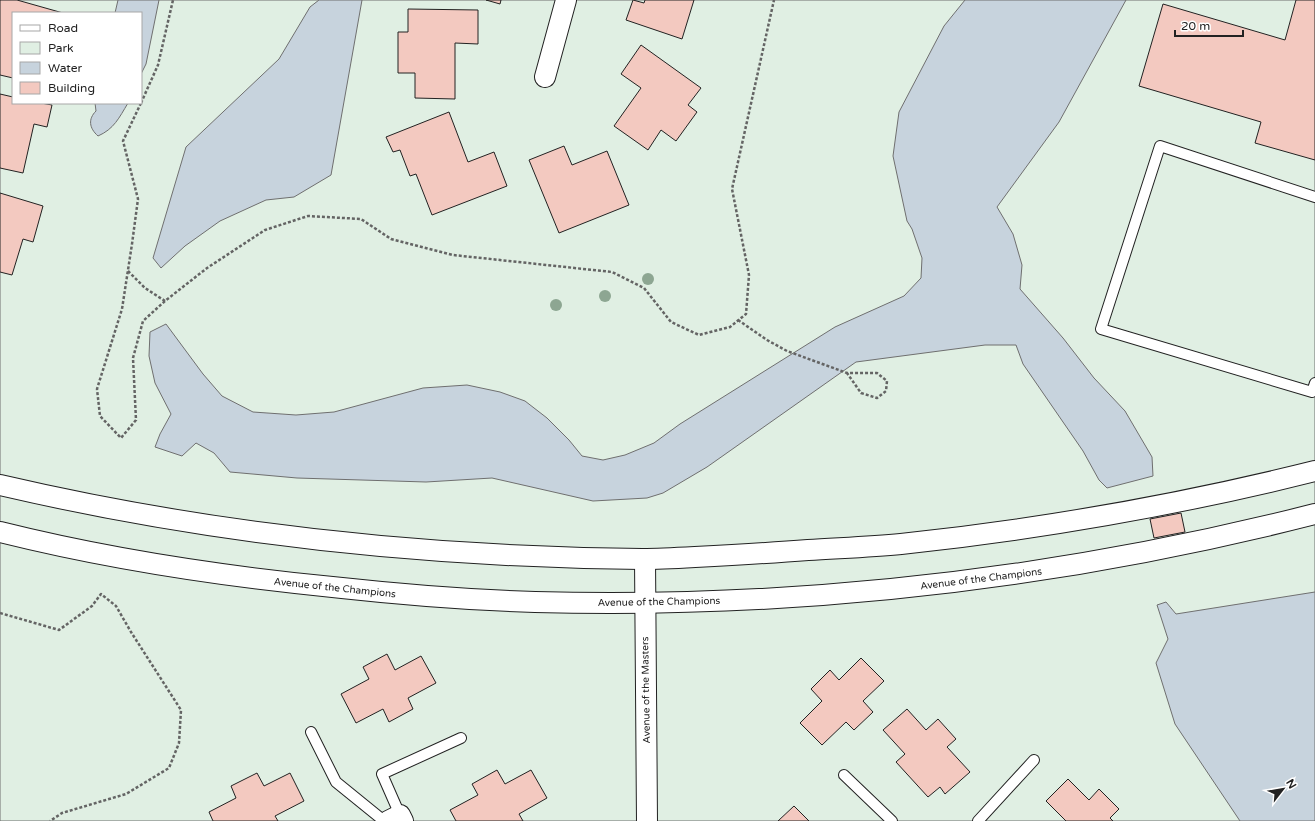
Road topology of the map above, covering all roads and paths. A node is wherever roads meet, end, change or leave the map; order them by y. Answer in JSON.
{"nodes":[{"id":1,"x":173,"y":0,"type":"edge"},
{"id":2,"x":566,"y":0,"type":"edge"},
{"id":3,"x":774,"y":0,"type":"edge"},
{"id":4,"x":544,"y":76,"type":"dead end"},
{"id":5,"x":142,"y":101,"type":"edge"},
{"id":6,"x":141,"y":104,"type":"edge"},
{"id":7,"x":1315,"y":197,"type":"edge"},
{"id":8,"x":128,"y":271,"type":"junction"},
{"id":9,"x":164,"y":300,"type":"junction"},
{"id":10,"x":738,"y":320,"type":"junction"},
{"id":11,"x":847,"y":373,"type":"junction"},
{"id":12,"x":1315,"y":383,"type":"edge"},
{"id":13,"x":1315,"y":471,"type":"edge"},
{"id":14,"x":0,"y":485,"type":"edge"},
{"id":15,"x":1315,"y":514,"type":"edge"},
{"id":16,"x":0,"y":532,"type":"edge"},
{"id":17,"x":645,"y":559,"type":"junction"},
{"id":18,"x":645,"y":602,"type":"junction"},
{"id":19,"x":0,"y":613,"type":"edge"},
{"id":20,"x":311,"y":732,"type":"dead end"},
{"id":21,"x":461,"y":738,"type":"dead end"},
{"id":22,"x":1034,"y":760,"type":"dead end"},
{"id":23,"x":844,"y":775,"type":"dead end"},
{"id":24,"x":394,"y":820,"type":"edge"},
{"id":25,"x":50,"y":821,"type":"edge"},
{"id":26,"x":647,"y":821,"type":"edge"},
{"id":27,"x":892,"y":821,"type":"edge"},
{"id":28,"x":978,"y":821,"type":"edge"}],
"edges":[{"from":1,"to":5,"type":"path"},
{"from":2,"to":4,"type":"street"},
{"from":3,"to":10,"type":"path"},
{"from":6,"to":8,"type":"path"},
{"from":7,"to":12,"type":"lane"},
{"from":8,"to":9,"type":"path"},
{"from":8,"to":9,"type":"path"},
{"from":9,"to":10,"type":"path"},
{"from":10,"to":11,"type":"path"},
{"from":11,"to":11,"type":"path"},
{"from":13,"to":17,"type":"street"},
{"from":14,"to":17,"type":"street"},
{"from":15,"to":18,"type":"street","name":"Avenue of the Champions"},
{"from":16,"to":18,"type":"street","name":"Avenue of the Champions"},
{"from":17,"to":18,"type":"street","name":"Avenue of the Masters"},
{"from":18,"to":26,"type":"street","name":"Avenue of the Masters"},
{"from":19,"to":25,"type":"path"},
{"from":20,"to":24,"type":"lane"},
{"from":21,"to":24,"type":"lane"},
{"from":22,"to":28,"type":"lane"},
{"from":23,"to":27,"type":"lane"}]}
